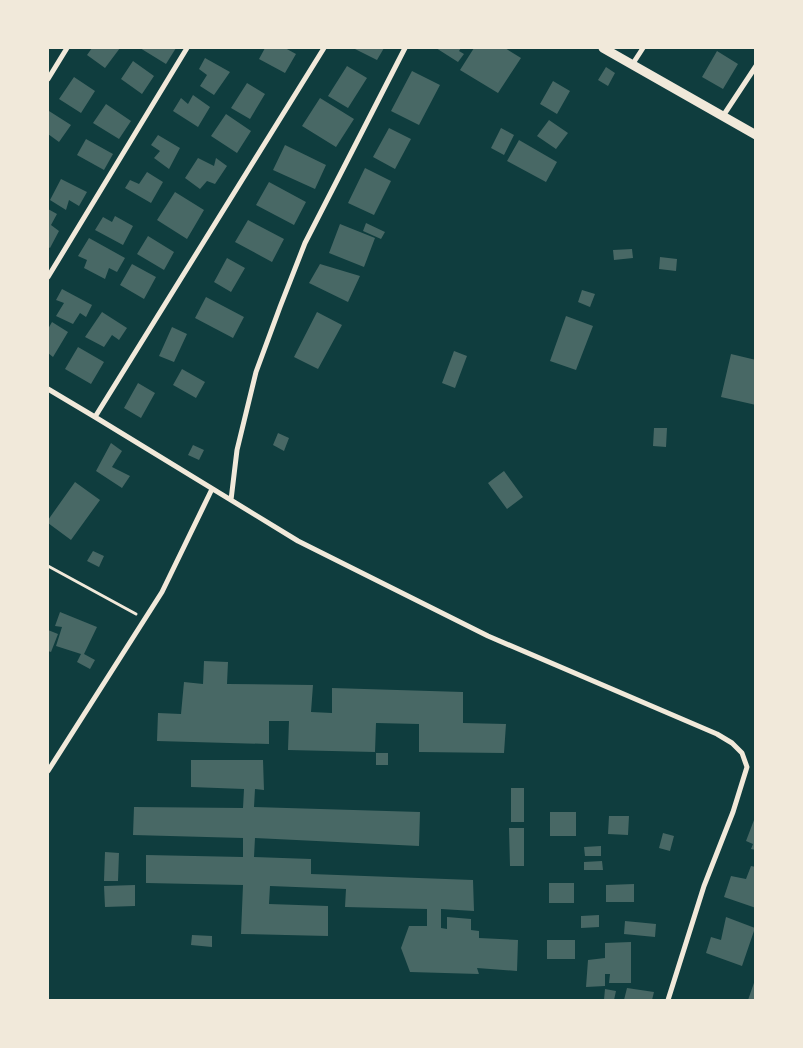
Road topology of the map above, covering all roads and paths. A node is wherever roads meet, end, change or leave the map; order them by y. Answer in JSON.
{"nodes":[{"id":1,"x":67,"y":48,"type":"edge"},
{"id":2,"x":187,"y":48,"type":"edge"},
{"id":3,"x":324,"y":48,"type":"edge"},
{"id":4,"x":405,"y":48,"type":"edge"},
{"id":5,"x":602,"y":48,"type":"edge"},
{"id":6,"x":643,"y":48,"type":"edge"},
{"id":7,"x":632,"y":65,"type":"junction"},
{"id":8,"x":756,"y":66,"type":"edge"},
{"id":9,"x":48,"y":79,"type":"edge"},
{"id":10,"x":723,"y":116,"type":"junction"},
{"id":11,"x":756,"y":135,"type":"edge"},
{"id":12,"x":48,"y":277,"type":"edge"},
{"id":13,"x":48,"y":389,"type":"edge"},
{"id":14,"x":95,"y":417,"type":"junction"},
{"id":15,"x":212,"y":489,"type":"junction"},
{"id":16,"x":231,"y":500,"type":"junction"},
{"id":17,"x":48,"y":566,"type":"edge"},
{"id":18,"x":145,"y":620,"type":"junction"},
{"id":19,"x":48,"y":770,"type":"edge"},
{"id":20,"x":668,"y":1000,"type":"edge"}],
"edges":[{"from":1,"to":9,"type":"street"},
{"from":2,"to":12,"type":"street"},
{"from":3,"to":14,"type":"street"},
{"from":4,"to":16,"type":"street"},
{"from":5,"to":7,"type":"street"},
{"from":6,"to":7,"type":"street"},
{"from":7,"to":10,"type":"street"},
{"from":8,"to":10,"type":"street"},
{"from":10,"to":11,"type":"street"},
{"from":13,"to":14,"type":"street"},
{"from":14,"to":15,"type":"street"},
{"from":15,"to":16,"type":"street"},
{"from":15,"to":18,"type":"street"},
{"from":16,"to":20,"type":"street"},
{"from":17,"to":18,"type":"path"},
{"from":18,"to":19,"type":"street"}]}
